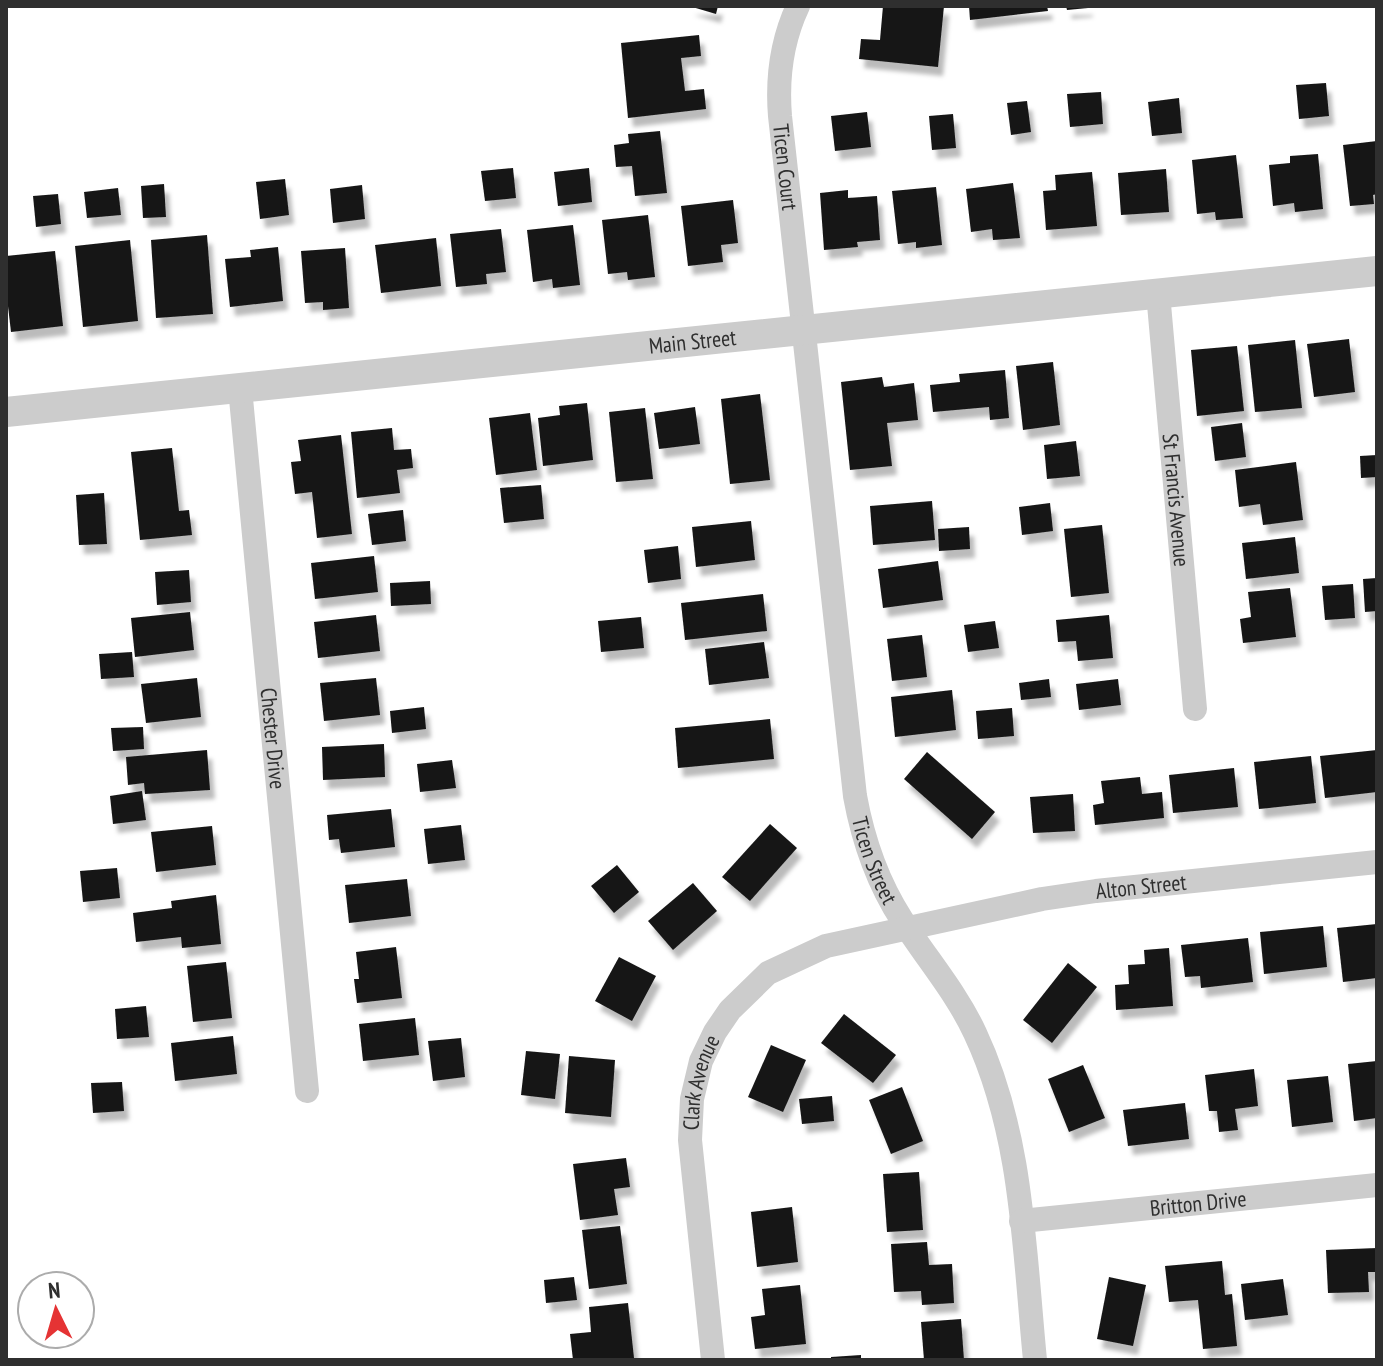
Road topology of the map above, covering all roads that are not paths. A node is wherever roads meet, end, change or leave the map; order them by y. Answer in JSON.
{"nodes":[{"id":1,"x":798,"y":6,"type":"edge"},
{"id":2,"x":1377,"y":271,"type":"edge"},
{"id":3,"x":1158,"y":293,"type":"junction"},
{"id":4,"x":803,"y":330,"type":"junction"},
{"id":5,"x":240,"y":388,"type":"junction"},
{"id":6,"x":6,"y":412,"type":"edge"},
{"id":7,"x":1195,"y":709,"type":"dead end"},
{"id":8,"x":1377,"y":862,"type":"edge"},
{"id":9,"x":908,"y":929,"type":"junction"},
{"id":10,"x":307,"y":1091,"type":"dead end"},
{"id":11,"x":1377,"y":1185,"type":"edge"},
{"id":12,"x":1021,"y":1221,"type":"junction"},
{"id":13,"x":713,"y":1360,"type":"edge"},
{"id":14,"x":1035,"y":1360,"type":"edge"}],
"edges":[{"from":1,"to":4,"type":"street","name":"Ticen Court"},
{"from":2,"to":3,"type":"street","name":"Main Street"},
{"from":3,"to":4,"type":"street","name":"Main Street"},
{"from":3,"to":7,"type":"street","name":"St Francis Avenue"},
{"from":4,"to":5,"type":"street","name":"Main Street"},
{"from":4,"to":9,"type":"street","name":"Ticen Street"},
{"from":5,"to":6,"type":"street","name":"Main Street"},
{"from":5,"to":10,"type":"street","name":"Chester Drive"},
{"from":8,"to":9,"type":"street","name":"Alton Street"},
{"from":9,"to":12,"type":"street","name":"Ticen Street"},
{"from":9,"to":13,"type":"street","name":"Clark Avenue"},
{"from":11,"to":12,"type":"street","name":"Britton Drive"},
{"from":12,"to":14,"type":"street","name":"Ticen Street"}]}
